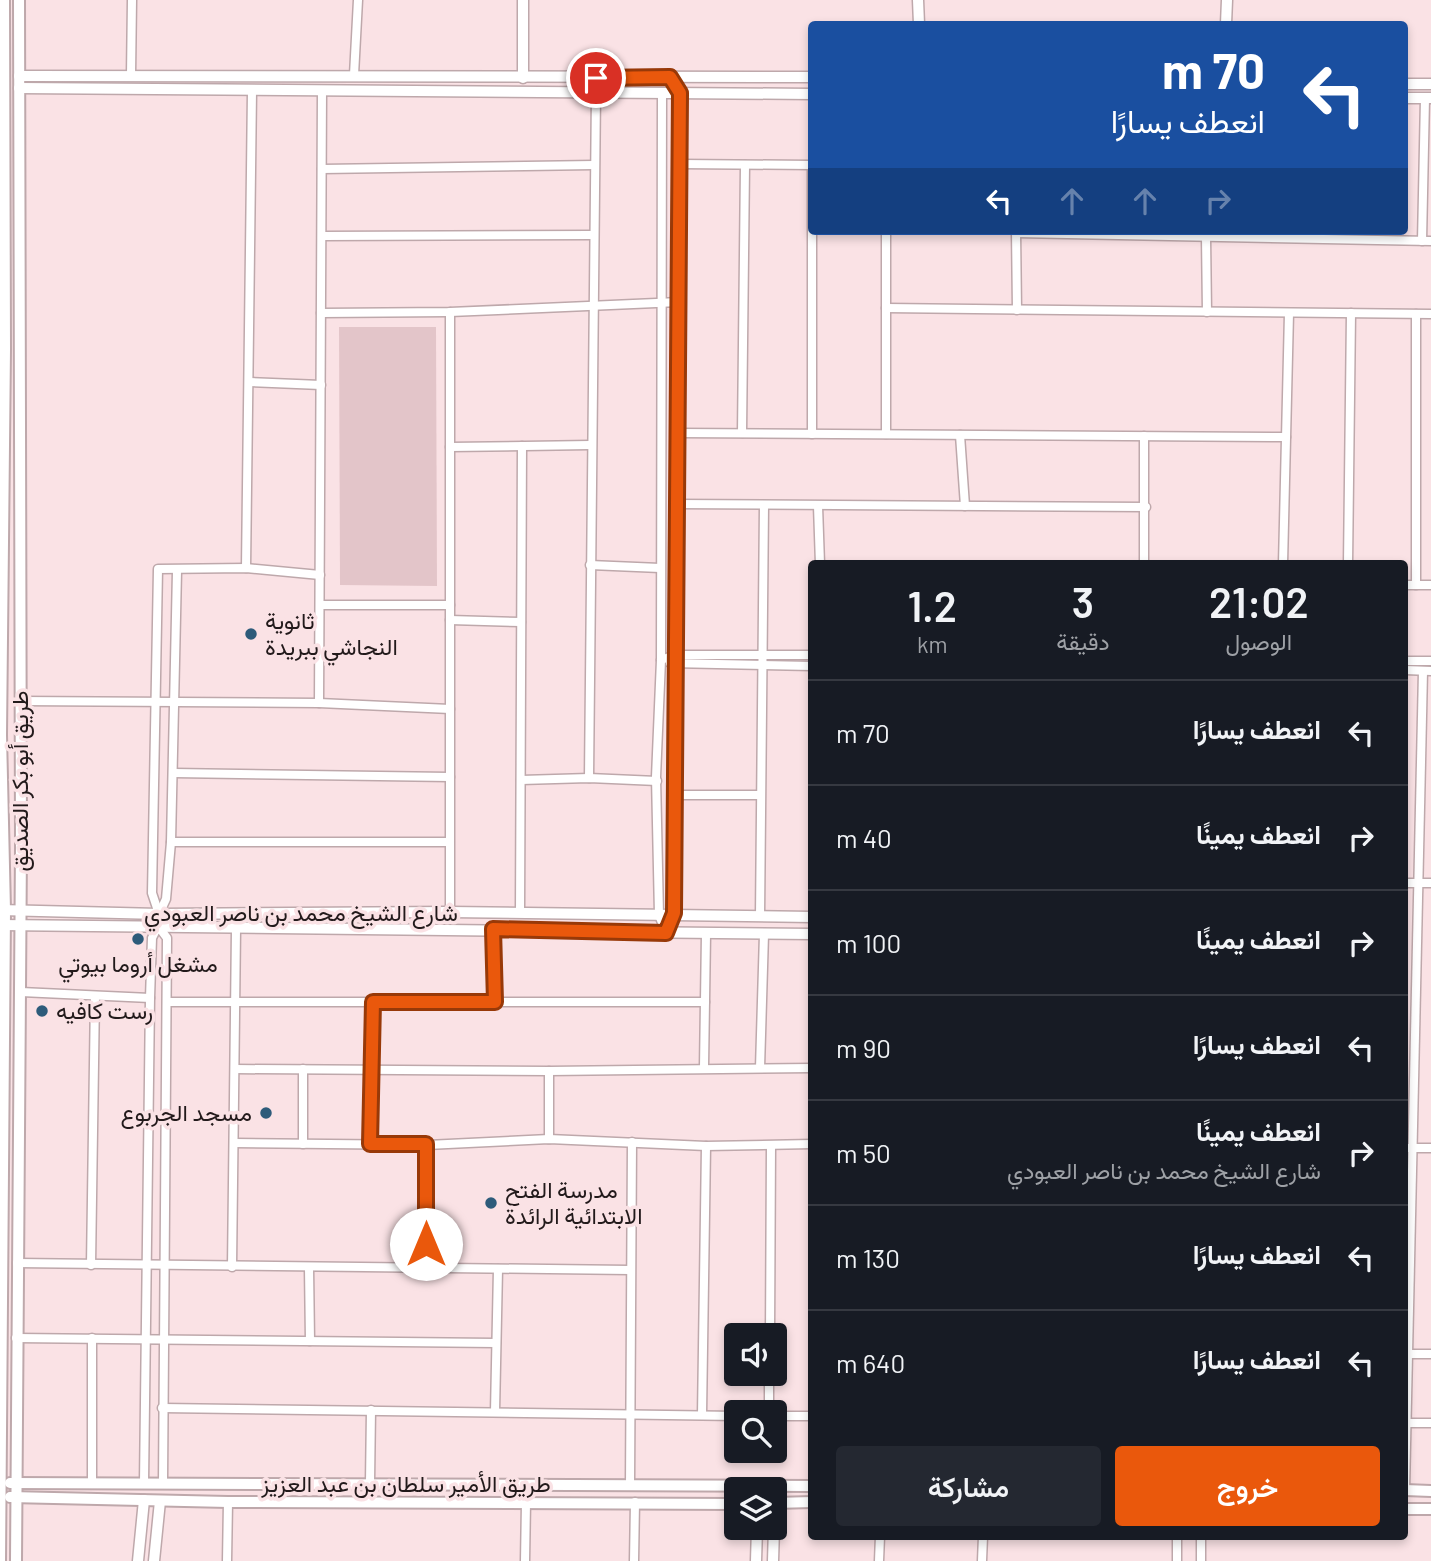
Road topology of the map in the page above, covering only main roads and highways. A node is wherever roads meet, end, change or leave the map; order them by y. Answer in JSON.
{"nodes":[{"id":1,"x":4,"y":0,"type":"edge"},
{"id":2,"x":19,"y":0,"type":"edge"},
{"id":3,"x":19,"y":76,"type":"junction"},
{"id":4,"x":4,"y":80,"type":"junction"},
{"id":5,"x":19,"y":88,"type":"junction"},
{"id":6,"x":2,"y":132,"type":"edge"},
{"id":7,"x":2,"y":152,"type":"edge"},
{"id":8,"x":2,"y":349,"type":"edge"},
{"id":9,"x":1,"y":526,"type":"edge"},
{"id":10,"x":0,"y":735,"type":"edge"},
{"id":11,"x":3,"y":910,"type":"edge"},
{"id":12,"x":2,"y":925,"type":"edge"},
{"id":13,"x":1,"y":1315,"type":"edge"},
{"id":14,"x":1,"y":1483,"type":"edge"},
{"id":15,"x":17,"y":1483,"type":"junction"},
{"id":16,"x":808,"y":1486,"type":"edge"},
{"id":17,"x":724,"y":1487,"type":"edge"},
{"id":18,"x":787,"y":1487,"type":"edge"},
{"id":19,"x":1408,"y":1490,"type":"edge"},
{"id":20,"x":1431,"y":1491,"type":"edge"},
{"id":21,"x":1,"y":1497,"type":"edge"},
{"id":22,"x":17,"y":1498,"type":"junction"},
{"id":23,"x":808,"y":1502,"type":"edge"},
{"id":24,"x":787,"y":1503,"type":"edge"},
{"id":25,"x":724,"y":1504,"type":"edge"},
{"id":26,"x":1408,"y":1509,"type":"edge"},
{"id":27,"x":1431,"y":1509,"type":"edge"},
{"id":28,"x":0,"y":1561,"type":"edge"},
{"id":29,"x":16,"y":1561,"type":"edge"}],
"edges":[{"from":1,"to":4,"type":"main road","name":"طريق أبو بكر الصديق"},
{"from":2,"to":3,"type":"main road","name":"طريق أبو بكر الصديق"},
{"from":3,"to":4,"type":"main road"},
{"from":3,"to":5,"type":"main road","name":"طريق أبو بكر الصديق"},
{"from":4,"to":5,"type":"main road"},
{"from":4,"to":6,"type":"main road","name":"طريق أبو بكر الصديق"},
{"from":5,"to":15,"type":"main road","name":"طريق أبو بكر الصديق"},
{"from":6,"to":7,"type":"main road","name":"طريق أبو بكر الصديق"},
{"from":7,"to":8,"type":"main road","name":"طريق أبو بكر الصديق"},
{"from":8,"to":9,"type":"main road","name":"طريق أبو بكر الصديق"},
{"from":9,"to":10,"type":"main road","name":"طريق أبو بكر الصديق"},
{"from":10,"to":11,"type":"main road","name":"طريق أبو بكر الصديق"},
{"from":11,"to":12,"type":"main road","name":"طريق أبو بكر الصديق"},
{"from":12,"to":13,"type":"main road","name":"طريق أبو بكر الصديق"},
{"from":13,"to":14,"type":"main road","name":"طريق أبو بكر الصديق"},
{"from":14,"to":15,"type":"main road","name":"طريق الأمير سلطان بن عبد العزيز"},
{"from":14,"to":21,"type":"main road","name":"طريق أبو بكر الصديق"},
{"from":15,"to":17,"type":"main road","name":"طريق الأمير سلطان بن عبد العزيز"},
{"from":15,"to":22,"type":"main road","name":"طريق أبو بكر الصديق"},
{"from":16,"to":18,"type":"main road","name":"طريق الأمير سلطان بن عبد العزيز"},
{"from":19,"to":20,"type":"main road"},
{"from":21,"to":22,"type":"main road","name":"طريق الأمير سلطان بن عبد العزيز"},
{"from":21,"to":28,"type":"main road","name":"طريق أبو بكر الصديق"},
{"from":22,"to":25,"type":"main road","name":"طريق الأمير سلطان بن عبد العزيز"},
{"from":22,"to":29,"type":"main road","name":"طريق أبو بكر الصديق"},
{"from":23,"to":24,"type":"main road"},
{"from":26,"to":27,"type":"main road"}]}
